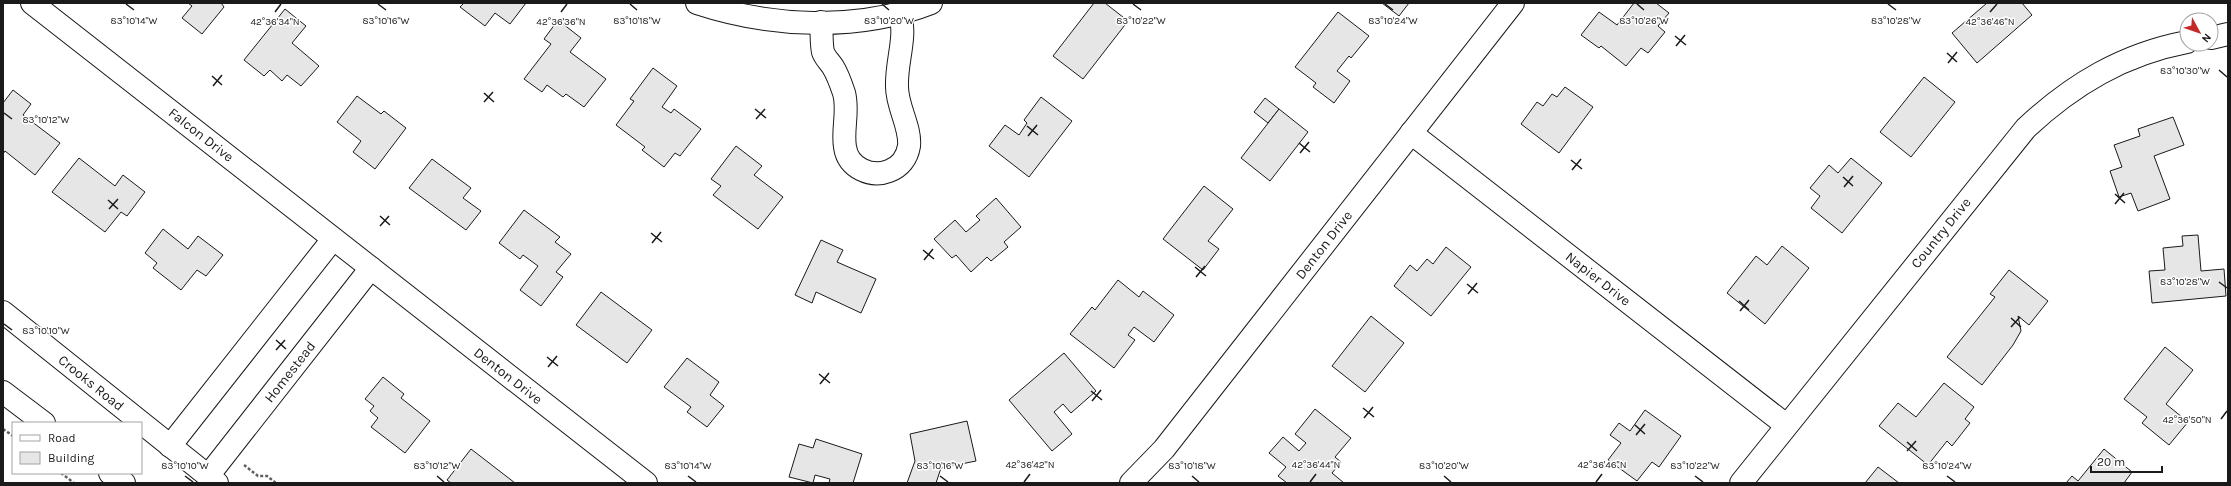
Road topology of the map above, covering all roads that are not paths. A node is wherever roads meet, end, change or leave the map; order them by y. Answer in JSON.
{"nodes":[{"id":1,"x":32,"y":3,"type":"edge"},
{"id":2,"x":697,"y":3,"type":"edge"},
{"id":3,"x":931,"y":3,"type":"edge"},
{"id":4,"x":1513,"y":3,"type":"edge"},
{"id":5,"x":900,"y":12,"type":"junction"},
{"id":6,"x":821,"y":22,"type":"junction"},
{"id":7,"x":2179,"y":44,"type":"edge"},
{"id":8,"x":1411,"y":133,"type":"junction"},
{"id":9,"x":333,"y":239,"type":"junction"},
{"id":10,"x":371,"y":268,"type":"junction"},
{"id":11,"x":3,"y":312,"type":"edge"},
{"id":12,"x":3,"y":392,"type":"edge"},
{"id":13,"x":43,"y":422,"type":"edge"},
{"id":14,"x":140,"y":422,"type":"edge"},
{"id":15,"x":142,"y":424,"type":"edge"},
{"id":16,"x":1786,"y":425,"type":"junction"},
{"id":17,"x":170,"y":446,"type":"junction"},
{"id":18,"x":111,"y":474,"type":"edge"},
{"id":19,"x":209,"y":481,"type":"edge"},
{"id":20,"x":124,"y":483,"type":"edge"},
{"id":21,"x":646,"y":483,"type":"edge"},
{"id":22,"x":1131,"y":483,"type":"edge"},
{"id":23,"x":1741,"y":483,"type":"edge"}],
"edges":[{"from":1,"to":9,"type":"street","name":"Falcon Drive"},
{"from":2,"to":6,"type":"street"},
{"from":3,"to":5,"type":"street"},
{"from":4,"to":8,"type":"street","name":"Denton Drive"},
{"from":5,"to":6,"type":"street"},
{"from":5,"to":6,"type":"street"},
{"from":7,"to":16,"type":"street","name":"Country Drive"},
{"from":8,"to":16,"type":"street","name":"Napier Drive"},
{"from":8,"to":22,"type":"street","name":"Denton Drive"},
{"from":9,"to":10,"type":"street","name":"Falcon Drive"},
{"from":9,"to":17,"type":"street"},
{"from":10,"to":19,"type":"street","name":"Homestead"},
{"from":10,"to":21,"type":"street","name":"Denton Drive"},
{"from":11,"to":14,"type":"street","name":"Crooks Road"},
{"from":12,"to":13,"type":"street"},
{"from":15,"to":17,"type":"street","name":"Crooks Road"},
{"from":16,"to":23,"type":"street","name":"Country Drive"},
{"from":17,"to":19,"type":"street","name":"Crooks Road"},
{"from":18,"to":20,"type":"street"}]}
